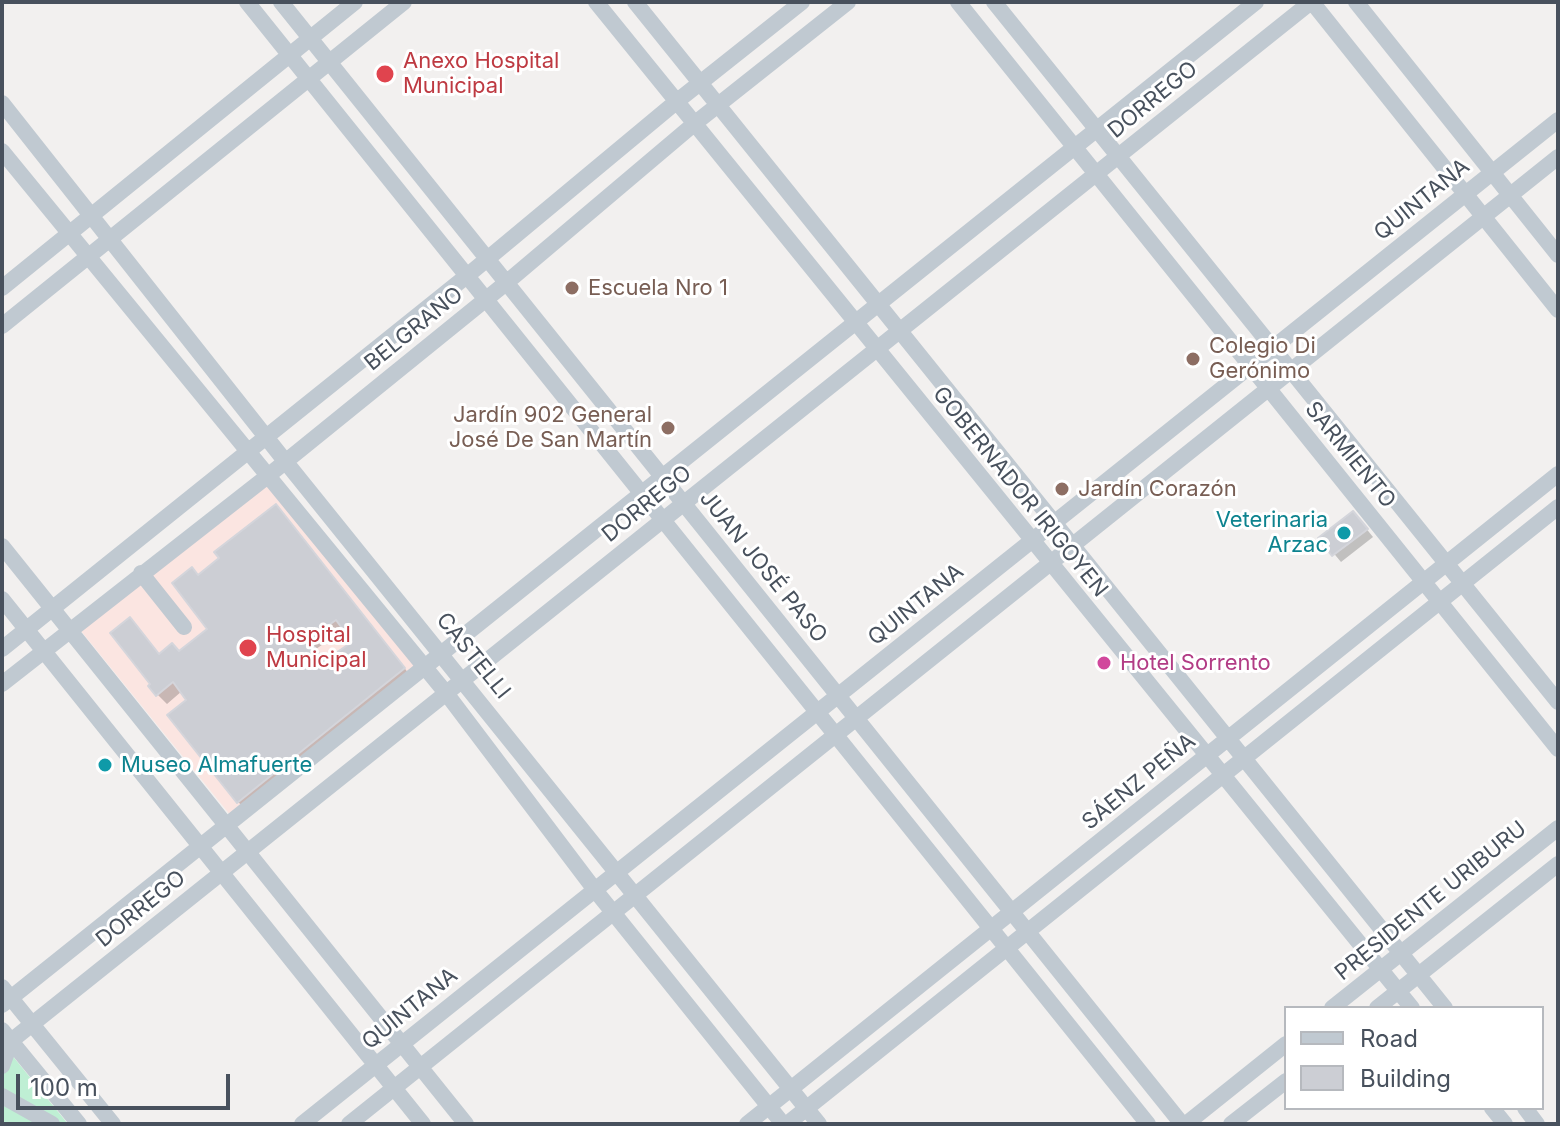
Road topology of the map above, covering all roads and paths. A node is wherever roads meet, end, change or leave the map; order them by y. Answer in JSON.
{"nodes":[{"id":1,"x":247,"y":2,"type":"edge"},
{"id":2,"x":281,"y":2,"type":"edge"},
{"id":3,"x":355,"y":2,"type":"edge"},
{"id":4,"x":404,"y":2,"type":"edge"},
{"id":5,"x":596,"y":2,"type":"edge"},
{"id":6,"x":635,"y":2,"type":"edge"},
{"id":7,"x":802,"y":2,"type":"edge"},
{"id":8,"x":848,"y":2,"type":"edge"},
{"id":9,"x":958,"y":2,"type":"edge"},
{"id":10,"x":994,"y":2,"type":"edge"},
{"id":11,"x":1256,"y":2,"type":"edge"},
{"id":12,"x":1311,"y":2,"type":"edge"},
{"id":13,"x":1356,"y":2,"type":"edge"},
{"id":14,"x":309,"y":38,"type":"junction"},
{"id":15,"x":290,"y":55,"type":"junction"},
{"id":16,"x":328,"y":62,"type":"junction"},
{"id":17,"x":308,"y":78,"type":"junction"},
{"id":18,"x":700,"y":83,"type":"junction"},
{"id":19,"x":676,"y":102,"type":"junction"},
{"id":20,"x":2,"y":103,"type":"edge"},
{"id":21,"x":718,"y":105,"type":"junction"},
{"id":22,"x":1558,"y":120,"type":"edge"},
{"id":23,"x":694,"y":124,"type":"junction"},
{"id":24,"x":1096,"y":129,"type":"junction"},
{"id":25,"x":1075,"y":147,"type":"junction"},
{"id":26,"x":2,"y":151,"type":"edge"},
{"id":27,"x":1118,"y":156,"type":"junction"},
{"id":28,"x":1558,"y":157,"type":"edge"},
{"id":29,"x":1492,"y":173,"type":"junction"},
{"id":30,"x":1096,"y":174,"type":"junction"},
{"id":31,"x":1465,"y":194,"type":"junction"},
{"id":32,"x":1510,"y":195,"type":"junction"},
{"id":33,"x":92,"y":216,"type":"junction"},
{"id":34,"x":1484,"y":217,"type":"junction"},
{"id":35,"x":69,"y":234,"type":"junction"},
{"id":36,"x":110,"y":238,"type":"junction"},
{"id":37,"x":1558,"y":255,"type":"edge"},
{"id":38,"x":87,"y":257,"type":"junction"},
{"id":39,"x":486,"y":260,"type":"junction"},
{"id":40,"x":468,"y":275,"type":"junction"},
{"id":41,"x":506,"y":283,"type":"junction"},
{"id":42,"x":2,"y":288,"type":"edge"},
{"id":43,"x":487,"y":298,"type":"junction"},
{"id":44,"x":878,"y":304,"type":"junction"},
{"id":45,"x":1558,"y":310,"type":"edge"},
{"id":46,"x":855,"y":323,"type":"junction"},
{"id":47,"x":2,"y":326,"type":"edge"},
{"id":48,"x":900,"y":331,"type":"junction"},
{"id":49,"x":1273,"y":348,"type":"junction"},
{"id":50,"x":876,"y":349,"type":"junction"},
{"id":51,"x":1250,"y":366,"type":"junction"},
{"id":52,"x":1291,"y":371,"type":"junction"},
{"id":53,"x":1269,"y":389,"type":"junction"},
{"id":54,"x":266,"y":436,"type":"junction"},
{"id":55,"x":250,"y":451,"type":"junction"},
{"id":56,"x":285,"y":461,"type":"junction"},
{"id":57,"x":1558,"y":474,"type":"edge"},
{"id":58,"x":269,"y":475,"type":"junction"},
{"id":59,"x":662,"y":477,"type":"junction"},
{"id":60,"x":641,"y":493,"type":"junction"},
{"id":61,"x":683,"y":504,"type":"junction"},
{"id":62,"x":1558,"y":507,"type":"edge"},
{"id":63,"x":663,"y":520,"type":"junction"},
{"id":64,"x":1054,"y":523,"type":"junction"},
{"id":65,"x":1032,"y":541,"type":"junction"},
{"id":66,"x":1072,"y":545,"type":"junction"},
{"id":67,"x":2,"y":546,"type":"edge"},
{"id":68,"x":1050,"y":563,"type":"junction"},
{"id":69,"x":1446,"y":564,"type":"junction"},
{"id":70,"x":141,"y":573,"type":"junction"},
{"id":71,"x":1423,"y":582,"type":"junction"},
{"id":72,"x":1462,"y":584,"type":"junction"},
{"id":73,"x":2,"y":599,"type":"edge"},
{"id":74,"x":1440,"y":602,"type":"junction"},
{"id":75,"x":52,"y":608,"type":"junction"},
{"id":76,"x":184,"y":627,"type":"dead end"},
{"id":77,"x":26,"y":629,"type":"junction"},
{"id":78,"x":69,"y":630,"type":"junction"},
{"id":79,"x":2,"y":649,"type":"edge"},
{"id":80,"x":43,"y":650,"type":"junction"},
{"id":81,"x":442,"y":653,"type":"junction"},
{"id":82,"x":425,"y":668,"type":"junction"},
{"id":83,"x":463,"y":680,"type":"junction"},
{"id":84,"x":2,"y":684,"type":"edge"},
{"id":85,"x":446,"y":693,"type":"junction"},
{"id":86,"x":838,"y":696,"type":"junction"},
{"id":87,"x":1558,"y":702,"type":"edge"},
{"id":88,"x":817,"y":712,"type":"junction"},
{"id":89,"x":856,"y":718,"type":"junction"},
{"id":90,"x":835,"y":735,"type":"junction"},
{"id":91,"x":1228,"y":738,"type":"junction"},
{"id":92,"x":1558,"y":749,"type":"edge"},
{"id":93,"x":1206,"y":756,"type":"junction"},
{"id":94,"x":1244,"y":758,"type":"junction"},
{"id":95,"x":1222,"y":775,"type":"junction"},
{"id":96,"x":226,"y":826,"type":"junction"},
{"id":97,"x":1558,"y":828,"type":"edge"},
{"id":98,"x":200,"y":846,"type":"junction"},
{"id":99,"x":248,"y":852,"type":"junction"},
{"id":100,"x":1558,"y":864,"type":"edge"},
{"id":101,"x":618,"y":872,"type":"junction"},
{"id":102,"x":222,"y":873,"type":"junction"},
{"id":103,"x":595,"y":890,"type":"junction"},
{"id":104,"x":636,"y":895,"type":"junction"},
{"id":105,"x":1012,"y":912,"type":"junction"},
{"id":106,"x":613,"y":913,"type":"junction"},
{"id":107,"x":991,"y":928,"type":"junction"},
{"id":108,"x":1027,"y":932,"type":"junction"},
{"id":109,"x":1007,"y":948,"type":"junction"},
{"id":110,"x":1401,"y":953,"type":"junction"},
{"id":111,"x":1380,"y":969,"type":"junction"},
{"id":112,"x":1419,"y":975,"type":"junction"},
{"id":113,"x":1399,"y":991,"type":"junction"},
{"id":114,"x":5,"y":996,"type":"edge"},
{"id":115,"x":1334,"y":1006,"type":"edge"},
{"id":116,"x":1380,"y":1006,"type":"edge"},
{"id":117,"x":1410,"y":1006,"type":"edge"},
{"id":118,"x":1443,"y":1006,"type":"edge"},
{"id":119,"x":33,"y":1024,"type":"junction"},
{"id":120,"x":7,"y":1035,"type":"edge"},
{"id":121,"x":402,"y":1044,"type":"junction"},
{"id":122,"x":1284,"y":1046,"type":"edge"},
{"id":123,"x":376,"y":1065,"type":"junction"},
{"id":124,"x":2,"y":1066,"type":"edge"},
{"id":125,"x":420,"y":1067,"type":"junction"},
{"id":126,"x":2,"y":1083,"type":"edge"},
{"id":127,"x":1284,"y":1083,"type":"edge"},
{"id":128,"x":394,"y":1088,"type":"junction"},
{"id":129,"x":791,"y":1088,"type":"junction"},
{"id":130,"x":8,"y":1099,"type":"edge"},
{"id":131,"x":769,"y":1106,"type":"junction"},
{"id":132,"x":807,"y":1108,"type":"junction"},
{"id":133,"x":52,"y":1124,"type":"edge"},
{"id":134,"x":79,"y":1124,"type":"edge"},
{"id":135,"x":113,"y":1124,"type":"edge"},
{"id":136,"x":302,"y":1124,"type":"edge"},
{"id":137,"x":349,"y":1124,"type":"edge"},
{"id":138,"x":423,"y":1124,"type":"edge"},
{"id":139,"x":466,"y":1124,"type":"edge"},
{"id":140,"x":747,"y":1124,"type":"edge"},
{"id":141,"x":785,"y":1124,"type":"edge"},
{"id":142,"x":819,"y":1124,"type":"edge"},
{"id":143,"x":1148,"y":1124,"type":"edge"},
{"id":144,"x":1184,"y":1124,"type":"edge"},
{"id":145,"x":1231,"y":1124,"type":"edge"}],
"edges":[{"from":1,"to":15,"type":"street"},
{"from":2,"to":14,"type":"street","name":"JUAN JOSÉ PASO"},
{"from":3,"to":14,"type":"street"},
{"from":4,"to":16,"type":"street"},
{"from":5,"to":19,"type":"street","name":"GOBERNADOR IRIGOYEN"},
{"from":6,"to":18,"type":"street","name":"GOBERNADOR IRIGOYEN"},
{"from":7,"to":18,"type":"street","name":"BELGRANO"},
{"from":8,"to":21,"type":"street","name":"BELGRANO"},
{"from":9,"to":25,"type":"street","name":"SARMIENTO"},
{"from":10,"to":24,"type":"street","name":"SARMIENTO"},
{"from":11,"to":24,"type":"street","name":"DORREGO"},
{"from":12,"to":27,"type":"street","name":"DORREGO"},
{"from":12,"to":31,"type":"street"},
{"from":13,"to":29,"type":"street"},
{"from":14,"to":15,"type":"street"},
{"from":14,"to":16,"type":"street","name":"JUAN JOSÉ PASO"},
{"from":15,"to":17,"type":"street"},
{"from":15,"to":33,"type":"street"},
{"from":16,"to":17,"type":"street"},
{"from":16,"to":39,"type":"street","name":"JUAN JOSÉ PASO"},
{"from":17,"to":36,"type":"street"},
{"from":17,"to":40,"type":"street"},
{"from":18,"to":19,"type":"street","name":"BELGRANO"},
{"from":18,"to":21,"type":"street","name":"GOBERNADOR IRIGOYEN"},
{"from":19,"to":23,"type":"street","name":"GOBERNADOR IRIGOYEN"},
{"from":19,"to":39,"type":"street","name":"BELGRANO"},
{"from":20,"to":33,"type":"street","name":"CASTELLI"},
{"from":21,"to":23,"type":"street","name":"BELGRANO"},
{"from":21,"to":44,"type":"street","name":"GOBERNADOR IRIGOYEN"},
{"from":22,"to":29,"type":"street","name":"QUINTANA"},
{"from":23,"to":41,"type":"street","name":"BELGRANO"},
{"from":23,"to":46,"type":"street","name":"GOBERNADOR IRIGOYEN"},
{"from":24,"to":25,"type":"street","name":"DORREGO"},
{"from":24,"to":27,"type":"street","name":"SARMIENTO"},
{"from":25,"to":30,"type":"street","name":"SARMIENTO"},
{"from":25,"to":44,"type":"street","name":"DORREGO"},
{"from":26,"to":35,"type":"street","name":"CASTELLI"},
{"from":27,"to":30,"type":"street","name":"DORREGO"},
{"from":27,"to":49,"type":"street","name":"SARMIENTO"},
{"from":28,"to":32,"type":"street"},
{"from":29,"to":31,"type":"street","name":"QUINTANA"},
{"from":29,"to":32,"type":"street"},
{"from":30,"to":48,"type":"street","name":"DORREGO"},
{"from":30,"to":51,"type":"street","name":"SARMIENTO"},
{"from":31,"to":34,"type":"street"},
{"from":31,"to":49,"type":"street","name":"QUINTANA"},
{"from":32,"to":34,"type":"street"},
{"from":32,"to":37,"type":"street"},
{"from":33,"to":35,"type":"street"},
{"from":33,"to":36,"type":"street","name":"CASTELLI"},
{"from":34,"to":45,"type":"street"},
{"from":34,"to":52,"type":"street"},
{"from":35,"to":38,"type":"street","name":"CASTELLI"},
{"from":35,"to":42,"type":"street"},
{"from":36,"to":38,"type":"street"},
{"from":36,"to":54,"type":"street","name":"CASTELLI"},
{"from":38,"to":47,"type":"street"},
{"from":38,"to":55,"type":"street","name":"CASTELLI"},
{"from":39,"to":40,"type":"street","name":"BELGRANO"},
{"from":39,"to":41,"type":"street","name":"JUAN JOSÉ PASO"},
{"from":40,"to":43,"type":"street"},
{"from":40,"to":54,"type":"street","name":"BELGRANO"},
{"from":41,"to":43,"type":"street","name":"BELGRANO"},
{"from":41,"to":59,"type":"street","name":"JUAN JOSÉ PASO"},
{"from":43,"to":56,"type":"street","name":"BELGRANO"},
{"from":43,"to":60,"type":"street"},
{"from":44,"to":46,"type":"street","name":"DORREGO"},
{"from":44,"to":48,"type":"street","name":"GOBERNADOR IRIGOYEN"},
{"from":46,"to":50,"type":"street","name":"GOBERNADOR IRIGOYEN"},
{"from":46,"to":59,"type":"street","name":"DORREGO"},
{"from":48,"to":50,"type":"street","name":"DORREGO"},
{"from":48,"to":64,"type":"street","name":"GOBERNADOR IRIGOYEN"},
{"from":49,"to":51,"type":"street","name":"QUINTANA"},
{"from":49,"to":52,"type":"street","name":"SARMIENTO"},
{"from":50,"to":61,"type":"street","name":"DORREGO"},
{"from":50,"to":65,"type":"street","name":"GOBERNADOR IRIGOYEN"},
{"from":51,"to":53,"type":"street","name":"SARMIENTO"},
{"from":51,"to":64,"type":"street","name":"QUINTANA"},
{"from":52,"to":53,"type":"street"},
{"from":52,"to":69,"type":"street","name":"SARMIENTO"},
{"from":53,"to":66,"type":"street"},
{"from":53,"to":71,"type":"street","name":"SARMIENTO"},
{"from":54,"to":55,"type":"street","name":"BELGRANO"},
{"from":54,"to":56,"type":"street","name":"CASTELLI"},
{"from":55,"to":58,"type":"street","name":"CASTELLI"},
{"from":55,"to":75,"type":"street","name":"BELGRANO"},
{"from":56,"to":58,"type":"street","name":"BELGRANO"},
{"from":56,"to":81,"type":"street","name":"CASTELLI"},
{"from":57,"to":69,"type":"street","name":"SÁENZ PEÑA"},
{"from":58,"to":70,"type":"street","name":"BELGRANO"},
{"from":58,"to":82,"type":"street","name":"CASTELLI"},
{"from":59,"to":60,"type":"street","name":"DORREGO"},
{"from":59,"to":61,"type":"street","name":"JUAN JOSÉ PASO"},
{"from":60,"to":63,"type":"street"},
{"from":60,"to":81,"type":"street","name":"DORREGO"},
{"from":61,"to":63,"type":"street","name":"DORREGO"},
{"from":61,"to":86,"type":"street","name":"JUAN JOSÉ PASO"},
{"from":62,"to":72,"type":"street"},
{"from":63,"to":83,"type":"street","name":"DORREGO"},
{"from":63,"to":88,"type":"street"},
{"from":64,"to":65,"type":"street","name":"QUINTANA"},
{"from":64,"to":66,"type":"street","name":"GOBERNADOR IRIGOYEN"},
{"from":65,"to":68,"type":"street","name":"GOBERNADOR IRIGOYEN"},
{"from":65,"to":86,"type":"street","name":"QUINTANA"},
{"from":66,"to":68,"type":"street"},
{"from":66,"to":91,"type":"street","name":"GOBERNADOR IRIGOYEN"},
{"from":67,"to":75,"type":"street"},
{"from":68,"to":89,"type":"street"},
{"from":68,"to":93,"type":"street","name":"GOBERNADOR IRIGOYEN"},
{"from":69,"to":71,"type":"street","name":"SÁENZ PEÑA"},
{"from":69,"to":72,"type":"street","name":"SARMIENTO"},
{"from":70,"to":76,"type":"street"},
{"from":70,"to":78,"type":"street","name":"BELGRANO"},
{"from":71,"to":74,"type":"street","name":"SARMIENTO"},
{"from":71,"to":91,"type":"street","name":"SÁENZ PEÑA"},
{"from":72,"to":74,"type":"street"},
{"from":72,"to":87,"type":"street","name":"SARMIENTO"},
{"from":73,"to":77,"type":"street"},
{"from":74,"to":92,"type":"street","name":"SARMIENTO"},
{"from":74,"to":94,"type":"street"},
{"from":75,"to":77,"type":"street","name":"BELGRANO"},
{"from":75,"to":78,"type":"street"},
{"from":77,"to":79,"type":"street","name":"BELGRANO"},
{"from":77,"to":80,"type":"street"},
{"from":78,"to":80,"type":"street","name":"BELGRANO"},
{"from":78,"to":96,"type":"street"},
{"from":80,"to":84,"type":"street","name":"BELGRANO"},
{"from":80,"to":98,"type":"street"},
{"from":81,"to":82,"type":"street","name":"DORREGO"},
{"from":81,"to":83,"type":"street","name":"CASTELLI"},
{"from":82,"to":85,"type":"street","name":"CASTELLI"},
{"from":82,"to":96,"type":"street","name":"DORREGO"},
{"from":83,"to":85,"type":"street","name":"DORREGO"},
{"from":83,"to":101,"type":"street","name":"CASTELLI"},
{"from":85,"to":99,"type":"street","name":"DORREGO"},
{"from":85,"to":103,"type":"street","name":"CASTELLI"},
{"from":86,"to":88,"type":"street","name":"QUINTANA"},
{"from":86,"to":89,"type":"street","name":"JUAN JOSÉ PASO"},
{"from":88,"to":90,"type":"street"},
{"from":88,"to":101,"type":"street","name":"QUINTANA"},
{"from":89,"to":90,"type":"street"},
{"from":89,"to":105,"type":"street","name":"JUAN JOSÉ PASO"},
{"from":90,"to":104,"type":"street"},
{"from":90,"to":107,"type":"street"},
{"from":91,"to":93,"type":"street","name":"SÁENZ PEÑA"},
{"from":91,"to":94,"type":"street","name":"GOBERNADOR IRIGOYEN"},
{"from":93,"to":95,"type":"street","name":"GOBERNADOR IRIGOYEN"},
{"from":93,"to":105,"type":"street","name":"SÁENZ PEÑA"},
{"from":94,"to":95,"type":"street"},
{"from":94,"to":110,"type":"street","name":"GOBERNADOR IRIGOYEN"},
{"from":95,"to":108,"type":"street"},
{"from":95,"to":111,"type":"street","name":"GOBERNADOR IRIGOYEN"},
{"from":96,"to":98,"type":"street","name":"DORREGO"},
{"from":96,"to":99,"type":"street"},
{"from":97,"to":110,"type":"street","name":"PRESIDENTE URIBURU"},
{"from":98,"to":102,"type":"street"},
{"from":98,"to":114,"type":"street","name":"DORREGO"},
{"from":99,"to":102,"type":"street","name":"DORREGO"},
{"from":99,"to":121,"type":"street"},
{"from":100,"to":112,"type":"street"},
{"from":101,"to":103,"type":"street","name":"QUINTANA"},
{"from":101,"to":104,"type":"street","name":"CASTELLI"},
{"from":102,"to":119,"type":"street","name":"DORREGO"},
{"from":102,"to":123,"type":"street"},
{"from":103,"to":106,"type":"street","name":"CASTELLI"},
{"from":103,"to":121,"type":"street","name":"QUINTANA"},
{"from":104,"to":106,"type":"street"},
{"from":104,"to":129,"type":"street","name":"CASTELLI"},
{"from":105,"to":107,"type":"street","name":"SÁENZ PEÑA"},
{"from":105,"to":108,"type":"street","name":"JUAN JOSÉ PASO"},
{"from":106,"to":125,"type":"street"},
{"from":106,"to":131,"type":"street","name":"CASTELLI"},
{"from":107,"to":109,"type":"street"},
{"from":107,"to":129,"type":"street","name":"SÁENZ PEÑA"},
{"from":108,"to":109,"type":"street"},
{"from":108,"to":144,"type":"street","name":"JUAN JOSÉ PASO"},
{"from":109,"to":132,"type":"street"},
{"from":109,"to":143,"type":"street"},
{"from":110,"to":111,"type":"street","name":"PRESIDENTE URIBURU"},
{"from":110,"to":112,"type":"street","name":"GOBERNADOR IRIGOYEN"},
{"from":111,"to":113,"type":"street","name":"GOBERNADOR IRIGOYEN"},
{"from":111,"to":115,"type":"street","name":"PRESIDENTE URIBURU"},
{"from":112,"to":113,"type":"street"},
{"from":112,"to":118,"type":"street","name":"GOBERNADOR IRIGOYEN"},
{"from":113,"to":116,"type":"street"},
{"from":113,"to":117,"type":"street","name":"GOBERNADOR IRIGOYEN"},
{"from":114,"to":119,"type":"street"},
{"from":119,"to":120,"type":"street","name":"DORREGO"},
{"from":119,"to":135,"type":"street"},
{"from":120,"to":124,"type":"street"},
{"from":120,"to":134,"type":"street"},
{"from":121,"to":123,"type":"street","name":"QUINTANA"},
{"from":121,"to":125,"type":"street"},
{"from":122,"to":144,"type":"street"},
{"from":123,"to":128,"type":"street"},
{"from":123,"to":136,"type":"street","name":"QUINTANA"},
{"from":125,"to":128,"type":"street"},
{"from":125,"to":139,"type":"street"},
{"from":126,"to":130,"type":"street"},
{"from":127,"to":145,"type":"street"},
{"from":128,"to":137,"type":"street"},
{"from":128,"to":138,"type":"street"},
{"from":129,"to":131,"type":"street","name":"SÁENZ PEÑA"},
{"from":129,"to":132,"type":"street","name":"CASTELLI"},
{"from":130,"to":133,"type":"street"},
{"from":131,"to":140,"type":"street","name":"SÁENZ PEÑA"},
{"from":131,"to":141,"type":"street","name":"CASTELLI"},
{"from":132,"to":141,"type":"street"},
{"from":132,"to":142,"type":"street","name":"CASTELLI"}]}
